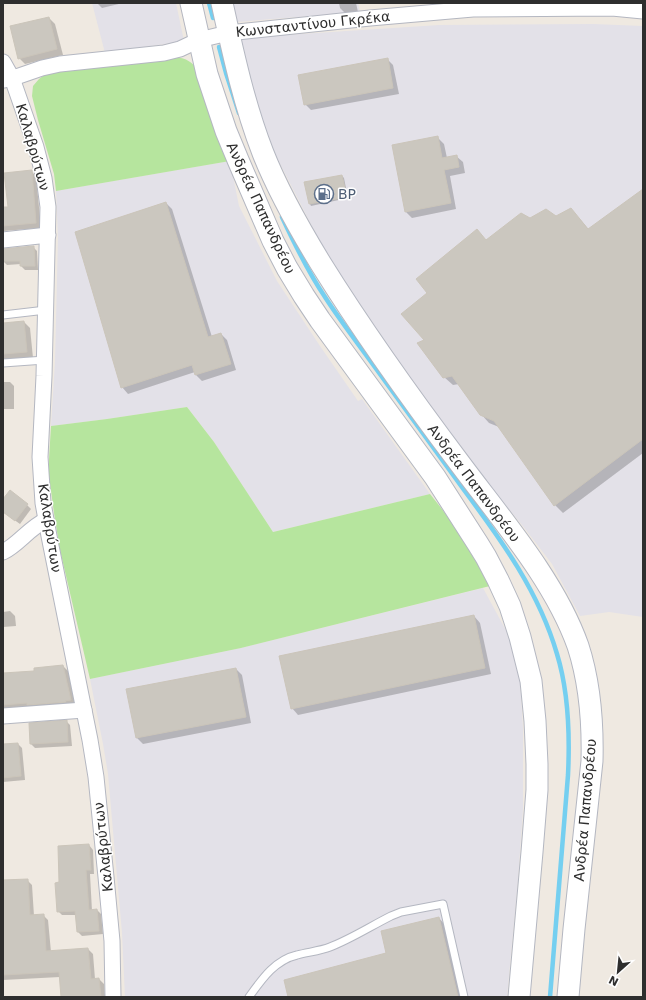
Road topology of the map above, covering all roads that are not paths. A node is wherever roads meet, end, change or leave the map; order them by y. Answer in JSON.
{"nodes":[{"id":1,"x":190,"y":3,"type":"edge"},
{"id":2,"x":222,"y":3,"type":"edge"},
{"id":3,"x":643,"y":11,"type":"edge"},
{"id":4,"x":228,"y":33,"type":"junction"},
{"id":5,"x":199,"y":40,"type":"junction"},
{"id":6,"x":3,"y":62,"type":"edge"},
{"id":7,"x":8,"y":79,"type":"edge"},
{"id":8,"x":48,"y":235,"type":"junction"},
{"id":9,"x":3,"y":240,"type":"edge"},
{"id":10,"x":46,"y":310,"type":"junction"},
{"id":11,"x":3,"y":315,"type":"edge"},
{"id":12,"x":45,"y":360,"type":"junction"},
{"id":13,"x":3,"y":363,"type":"edge"},
{"id":14,"x":46,"y":520,"type":"junction"},
{"id":15,"x":3,"y":552,"type":"edge"},
{"id":16,"x":84,"y":710,"type":"junction"},
{"id":17,"x":3,"y":716,"type":"edge"},
{"id":18,"x":113,"y":997,"type":"edge"},
{"id":19,"x":249,"y":997,"type":"edge"},
{"id":20,"x":464,"y":997,"type":"edge"},
{"id":21,"x":520,"y":997,"type":"edge"},
{"id":22,"x":568,"y":997,"type":"edge"}],
"edges":[{"from":1,"to":5,"type":"main road","name":"Ανδρέα Παπανδρέου"},
{"from":2,"to":4,"type":"main road","name":"Ανδρέα Παπανδρέου"},
{"from":3,"to":4,"type":"street","name":"Κωνσταντίνου Γκρέκα"},
{"from":4,"to":5,"type":"street","name":"Κωνσταντίνου Γκρέκα"},
{"from":4,"to":22,"type":"main road","name":"Ανδρέα Παπανδρέου"},
{"from":5,"to":7,"type":"street","name":"Κωνσταντίνου Γκρέκα"},
{"from":5,"to":21,"type":"main road","name":"Ανδρέα Παπανδρέου"},
{"from":6,"to":7,"type":"street","name":"Καλαβρύτων"},
{"from":7,"to":8,"type":"street","name":"Καλαβρύτων"},
{"from":8,"to":9,"type":"street"},
{"from":8,"to":10,"type":"street","name":"Καλαβρύτων"},
{"from":10,"to":11,"type":"lane"},
{"from":10,"to":12,"type":"street","name":"Καλαβρύτων"},
{"from":12,"to":13,"type":"lane"},
{"from":12,"to":14,"type":"street","name":"Καλαβρύτων"},
{"from":14,"to":15,"type":"street"},
{"from":14,"to":16,"type":"street","name":"Καλαβρύτων"},
{"from":16,"to":17,"type":"street"},
{"from":16,"to":18,"type":"street","name":"Καλαβρύτων"},
{"from":19,"to":20,"type":"lane"}]}
